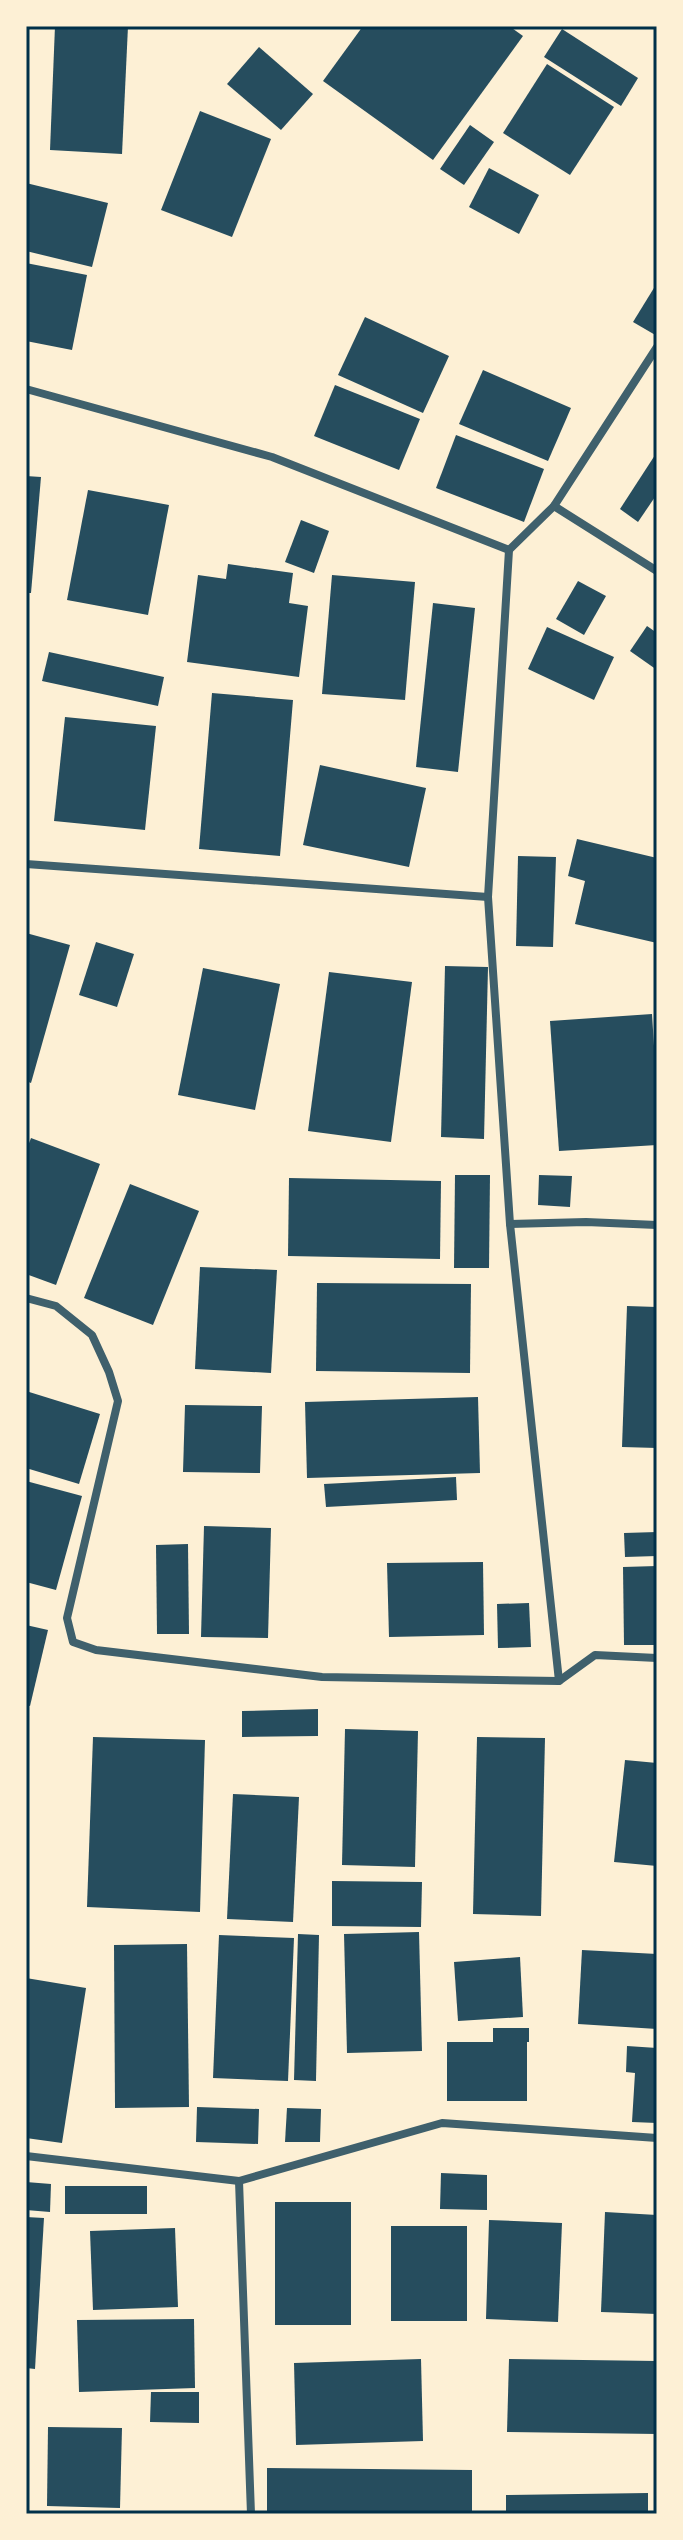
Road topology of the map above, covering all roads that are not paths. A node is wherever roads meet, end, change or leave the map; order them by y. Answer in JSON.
{"nodes":[{"id":1,"x":657,"y":347,"type":"edge"},
{"id":2,"x":26,"y":389,"type":"edge"},
{"id":3,"x":554,"y":506,"type":"junction"},
{"id":4,"x":509,"y":550,"type":"junction"},
{"id":5,"x":657,"y":571,"type":"edge"},
{"id":6,"x":26,"y":864,"type":"edge"},
{"id":7,"x":488,"y":897,"type":"junction"},
{"id":8,"x":510,"y":1224,"type":"junction"},
{"id":9,"x":657,"y":1225,"type":"edge"},
{"id":10,"x":26,"y":1298,"type":"edge"},
{"id":11,"x":657,"y":1658,"type":"edge"},
{"id":12,"x":559,"y":1681,"type":"junction"},
{"id":13,"x":657,"y":2138,"type":"edge"},
{"id":14,"x":26,"y":2156,"type":"edge"},
{"id":15,"x":239,"y":2181,"type":"junction"},
{"id":16,"x":251,"y":2514,"type":"edge"}],
"edges":[{"from":1,"to":3,"type":"street"},
{"from":2,"to":4,"type":"street"},
{"from":3,"to":4,"type":"street"},
{"from":3,"to":5,"type":"street"},
{"from":4,"to":7,"type":"street"},
{"from":6,"to":7,"type":"street"},
{"from":7,"to":8,"type":"street"},
{"from":8,"to":9,"type":"street"},
{"from":8,"to":12,"type":"street"},
{"from":10,"to":12,"type":"street"},
{"from":11,"to":12,"type":"street"},
{"from":13,"to":15,"type":"street"},
{"from":14,"to":15,"type":"street"},
{"from":15,"to":16,"type":"street"}]}
